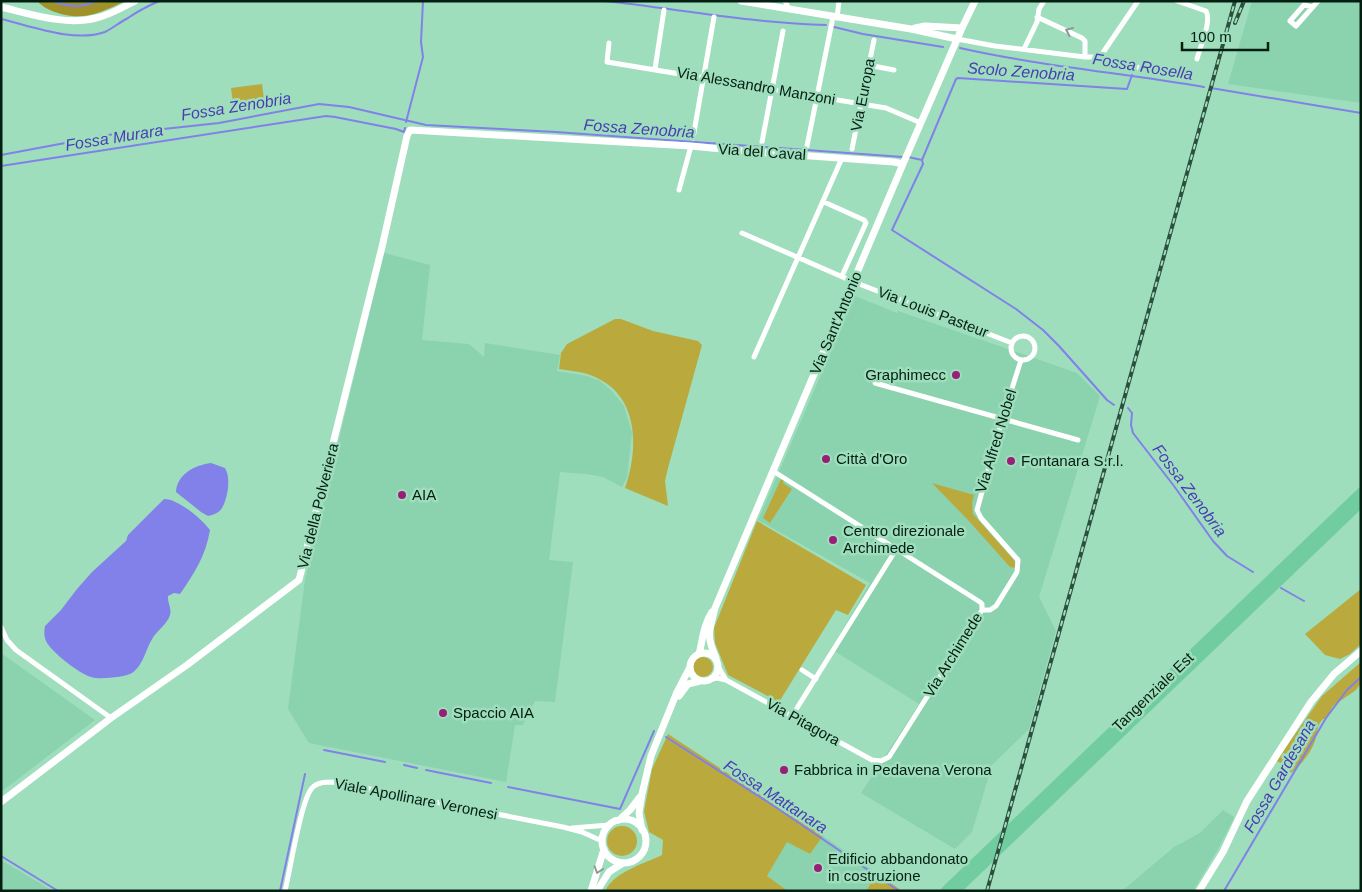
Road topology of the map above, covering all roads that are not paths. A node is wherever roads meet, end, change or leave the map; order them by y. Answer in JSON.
{"nodes":[{"id":1,"x":135,"y":1,"type":"edge"},
{"id":2,"x":741,"y":1,"type":"edge"},
{"id":3,"x":785,"y":1,"type":"edge"},
{"id":4,"x":839,"y":1,"type":"edge"},
{"id":5,"x":975,"y":1,"type":"edge"},
{"id":6,"x":1044,"y":1,"type":"edge"},
{"id":7,"x":1138,"y":1,"type":"edge"},
{"id":8,"x":1177,"y":1,"type":"edge"},
{"id":9,"x":1318,"y":1,"type":"edge"},
{"id":10,"x":1,"y":7,"type":"edge"},
{"id":11,"x":1313,"y":7,"type":"junction"},
{"id":12,"x":789,"y":9,"type":"junction"},
{"id":13,"x":664,"y":10,"type":"dead end"},
{"id":14,"x":714,"y":17,"type":"dead end"},
{"id":15,"x":1038,"y":17,"type":"junction"},
{"id":16,"x":835,"y":18,"type":"junction"},
{"id":17,"x":962,"y":28,"type":"junction"},
{"id":18,"x":911,"y":29,"type":"junction"},
{"id":19,"x":783,"y":31,"type":"dead end"},
{"id":20,"x":957,"y":39,"type":"junction"},
{"id":21,"x":874,"y":40,"type":"dead end"},
{"id":22,"x":609,"y":43,"type":"dead end"},
{"id":23,"x":1024,"y":49,"type":"junction"},
{"id":24,"x":1085,"y":57,"type":"junction"},
{"id":25,"x":1100,"y":57,"type":"junction"},
{"id":26,"x":1197,"y":59,"type":"dead end"},
{"id":27,"x":868,"y":65,"type":"junction"},
{"id":28,"x":1142,"y":68,"type":"dead end"},
{"id":29,"x":654,"y":69,"type":"junction"},
{"id":30,"x":894,"y":70,"type":"dead end"},
{"id":31,"x":704,"y":78,"type":"junction"},
{"id":32,"x":772,"y":90,"type":"junction"},
{"id":33,"x":817,"y":97,"type":"junction"},
{"id":34,"x":860,"y":104,"type":"junction"},
{"id":35,"x":921,"y":123,"type":"junction"},
{"id":36,"x":410,"y":130,"type":"joint"},
{"id":37,"x":693,"y":138,"type":"dead end"},
{"id":38,"x":762,"y":142,"type":"dead end"},
{"id":39,"x":692,"y":146,"type":"junction"},
{"id":40,"x":807,"y":146,"type":"dead end"},
{"id":41,"x":852,"y":149,"type":"dead end"},
{"id":42,"x":842,"y":158,"type":"junction"},
{"id":43,"x":903,"y":164,"type":"junction"},
{"id":44,"x":679,"y":190,"type":"dead end"},
{"id":45,"x":824,"y":202,"type":"junction"},
{"id":46,"x":742,"y":233,"type":"dead end"},
{"id":47,"x":798,"y":257,"type":"junction"},
{"id":48,"x":842,"y":276,"type":"junction"},
{"id":49,"x":854,"y":282,"type":"junction"},
{"id":50,"x":1012,"y":343,"type":"junction"},
{"id":51,"x":754,"y":357,"type":"dead end"},
{"id":52,"x":1021,"y":360,"type":"junction"},
{"id":53,"x":875,"y":383,"type":"dead end"},
{"id":54,"x":1002,"y":420,"type":"junction"},
{"id":55,"x":1078,"y":440,"type":"dead end"},
{"id":56,"x":773,"y":470,"type":"junction"},
{"id":57,"x":1361,"y":492,"type":"edge"},
{"id":58,"x":1361,"y":502,"type":"edge"},
{"id":59,"x":897,"y":548,"type":"junction"},
{"id":60,"x":715,"y":608,"type":"junction"},
{"id":61,"x":982,"y":610,"type":"junction"},
{"id":62,"x":1,"y":627,"type":"edge"},
{"id":63,"x":1361,"y":651,"type":"edge"},
{"id":64,"x":698,"y":654,"type":"junction"},
{"id":65,"x":716,"y":658,"type":"junction"},
{"id":66,"x":690,"y":668,"type":"junction"},
{"id":67,"x":719,"y":668,"type":"junction"},
{"id":68,"x":802,"y":670,"type":"dead end"},
{"id":69,"x":712,"y":679,"type":"junction"},
{"id":70,"x":816,"y":679,"type":"junction"},
{"id":71,"x":726,"y":680,"type":"junction"},
{"id":72,"x":702,"y":681,"type":"junction"},
{"id":73,"x":672,"y":706,"type":"junction"},
{"id":74,"x":792,"y":716,"type":"junction"},
{"id":75,"x":111,"y":718,"type":"junction"},
{"id":76,"x":881,"y":761,"type":"joint"},
{"id":77,"x":642,"y":794,"type":"junction"},
{"id":78,"x":1,"y":802,"type":"edge"},
{"id":79,"x":619,"y":820,"type":"junction"},
{"id":80,"x":609,"y":825,"type":"junction"},
{"id":81,"x":567,"y":828,"type":"junction"},
{"id":82,"x":642,"y":830,"type":"junction"},
{"id":83,"x":1013,"y":832,"type":"junction"},
{"id":84,"x":602,"y":841,"type":"junction"},
{"id":85,"x":604,"y":850,"type":"junction"},
{"id":86,"x":623,"y":863,"type":"junction"},
{"id":87,"x":976,"y":867,"type":"junction"},
{"id":88,"x":285,"y":891,"type":"edge"},
{"id":89,"x":592,"y":891,"type":"edge"},
{"id":90,"x":597,"y":891,"type":"edge"},
{"id":91,"x":945,"y":891,"type":"edge"},
{"id":92,"x":956,"y":891,"type":"edge"},
{"id":93,"x":1199,"y":891,"type":"edge"}],
"edges":[{"from":1,"to":10,"type":"street"},
{"from":2,"to":12,"type":"street"},
{"from":3,"to":12,"type":"street"},
{"from":4,"to":16,"type":"street"},
{"from":5,"to":17,"type":"street","name":"Via Sant'Antonio"},
{"from":6,"to":15,"type":"street"},
{"from":7,"to":25,"type":"street"},
{"from":8,"to":26,"type":"street"},
{"from":9,"to":11,"type":"street"},
{"from":11,"to":11,"type":"street"},
{"from":12,"to":16,"type":"street"},
{"from":13,"to":29,"type":"street"},
{"from":14,"to":31,"type":"street"},
{"from":15,"to":23,"type":"street"},
{"from":24,"to":15,"type":"street","one_way":true},
{"from":16,"to":18,"type":"street"},
{"from":16,"to":33,"type":"street"},
{"from":17,"to":18,"type":"street"},
{"from":17,"to":20,"type":"street","name":"Via Sant'Antonio"},
{"from":18,"to":20,"type":"street"},
{"from":19,"to":32,"type":"street"},
{"from":20,"to":23,"type":"street"},
{"from":20,"to":35,"type":"street","name":"Via Sant'Antonio"},
{"from":21,"to":27,"type":"street","name":"Via Europa"},
{"from":22,"to":29,"type":"street","name":"Via Alessandro Manzoni"},
{"from":23,"to":24,"type":"street"},
{"from":24,"to":25,"type":"street"},
{"from":25,"to":28,"type":"street"},
{"from":27,"to":30,"type":"street"},
{"from":27,"to":34,"type":"street","name":"Via Europa"},
{"from":29,"to":31,"type":"street","name":"Via Alessandro Manzoni"},
{"from":31,"to":32,"type":"street","name":"Via Alessandro Manzoni"},
{"from":31,"to":37,"type":"street"},
{"from":32,"to":33,"type":"street","name":"Via Alessandro Manzoni"},
{"from":32,"to":38,"type":"street"},
{"from":33,"to":34,"type":"street","name":"Via Alessandro Manzoni"},
{"from":33,"to":40,"type":"street"},
{"from":34,"to":35,"type":"street","name":"Via Alessandro Manzoni"},
{"from":34,"to":41,"type":"street","name":"Via Europa"},
{"from":35,"to":43,"type":"street","name":"Via Sant'Antonio"},
{"from":36,"to":39,"type":"street","name":"Via del Caval"},
{"from":36,"to":75,"type":"street","name":"Via della Polveriera"},
{"from":39,"to":42,"type":"street","name":"Via del Caval"},
{"from":39,"to":44,"type":"street"},
{"from":42,"to":43,"type":"street","name":"Via del Caval"},
{"from":42,"to":45,"type":"street"},
{"from":43,"to":49,"type":"street","name":"Via Sant'Antonio"},
{"from":45,"to":47,"type":"street"},
{"from":45,"to":48,"type":"street"},
{"from":46,"to":47,"type":"street","name":"Via Louis Pasteur"},
{"from":47,"to":48,"type":"street","name":"Via Louis Pasteur"},
{"from":47,"to":51,"type":"street"},
{"from":48,"to":49,"type":"street","name":"Via Louis Pasteur"},
{"from":49,"to":50,"type":"street","name":"Via Louis Pasteur"},
{"from":49,"to":56,"type":"street","name":"Via Sant'Antonio"},
{"from":50,"to":52,"type":"street"},
{"from":50,"to":52,"type":"street"},
{"from":52,"to":54,"type":"street","name":"Via Alfred Nobel"},
{"from":53,"to":54,"type":"street"},
{"from":54,"to":55,"type":"street"},
{"from":54,"to":61,"type":"street","name":"Via Alfred Nobel"},
{"from":56,"to":59,"type":"street","name":"Via Archimede"},
{"from":56,"to":60,"type":"street","name":"Via Sant'Antonio"},
{"from":57,"to":83,"type":"highway","name":"Tangenziale Est"},
{"from":58,"to":83,"type":"highway","name":"Tangenziale Est"},
{"from":59,"to":61,"type":"street","name":"Via Archimede"},
{"from":59,"to":70,"type":"street"},
{"from":60,"to":64,"type":"street","name":"Via Sant'Antonio"},
{"from":60,"to":65,"type":"street","name":"Via Sant'Antonio"},
{"from":61,"to":76,"type":"street","name":"Via Archimede"},
{"from":62,"to":75,"type":"street"},
{"from":63,"to":93,"type":"street"},
{"from":64,"to":65,"type":"street"},
{"from":64,"to":66,"type":"street","name":"Via Sant'Antonio"},
{"from":65,"to":67,"type":"street","name":"Via Sant'Antonio"},
{"from":66,"to":72,"type":"street"},
{"from":66,"to":73,"type":"street","name":"Via Sant'Antonio"},
{"from":67,"to":69,"type":"street"},
{"from":67,"to":71,"type":"street"},
{"from":68,"to":70,"type":"street"},
{"from":69,"to":71,"type":"street","name":"Via Pitagora"},
{"from":69,"to":72,"type":"street","name":"Via Sant'Antonio"},
{"from":70,"to":74,"type":"street"},
{"from":71,"to":74,"type":"street","name":"Via Pitagora"},
{"from":72,"to":73,"type":"street","name":"Via Sant'Antonio"},
{"from":73,"to":77,"type":"street","name":"Via Sant'Antonio"},
{"from":74,"to":76,"type":"street","name":"Via Pitagora"},
{"from":75,"to":78,"type":"street","name":"Via della Polveriera"},
{"from":77,"to":79,"type":"street","name":"Via Sant'Antonio"},
{"from":77,"to":82,"type":"street","name":"Via Sant'Antonio"},
{"from":79,"to":80,"type":"street","name":"Via Sant'Antonio"},
{"from":79,"to":82,"type":"street"},
{"from":80,"to":81,"type":"street","name":"Viale Apollinare Veronesi"},
{"from":80,"to":84,"type":"street"},
{"from":81,"to":84,"type":"street","name":"Viale Apollinare Veronesi"},
{"from":81,"to":88,"type":"street","name":"Viale Apollinare Veronesi"},
{"from":82,"to":86,"type":"street","name":"Via Sant'Antonio"},
{"from":83,"to":87,"type":"highway","name":"Tangenziale Est"},
{"from":84,"to":85,"type":"street"},
{"from":85,"to":86,"type":"street"},
{"from":85,"to":89,"type":"street","one_way":true},
{"from":86,"to":90,"type":"street","name":"Via Sant'Antonio"},
{"from":87,"to":91,"type":"highway","name":"Tangenziale Est"},
{"from":87,"to":92,"type":"highway","name":"Tangenziale Est"}]}
